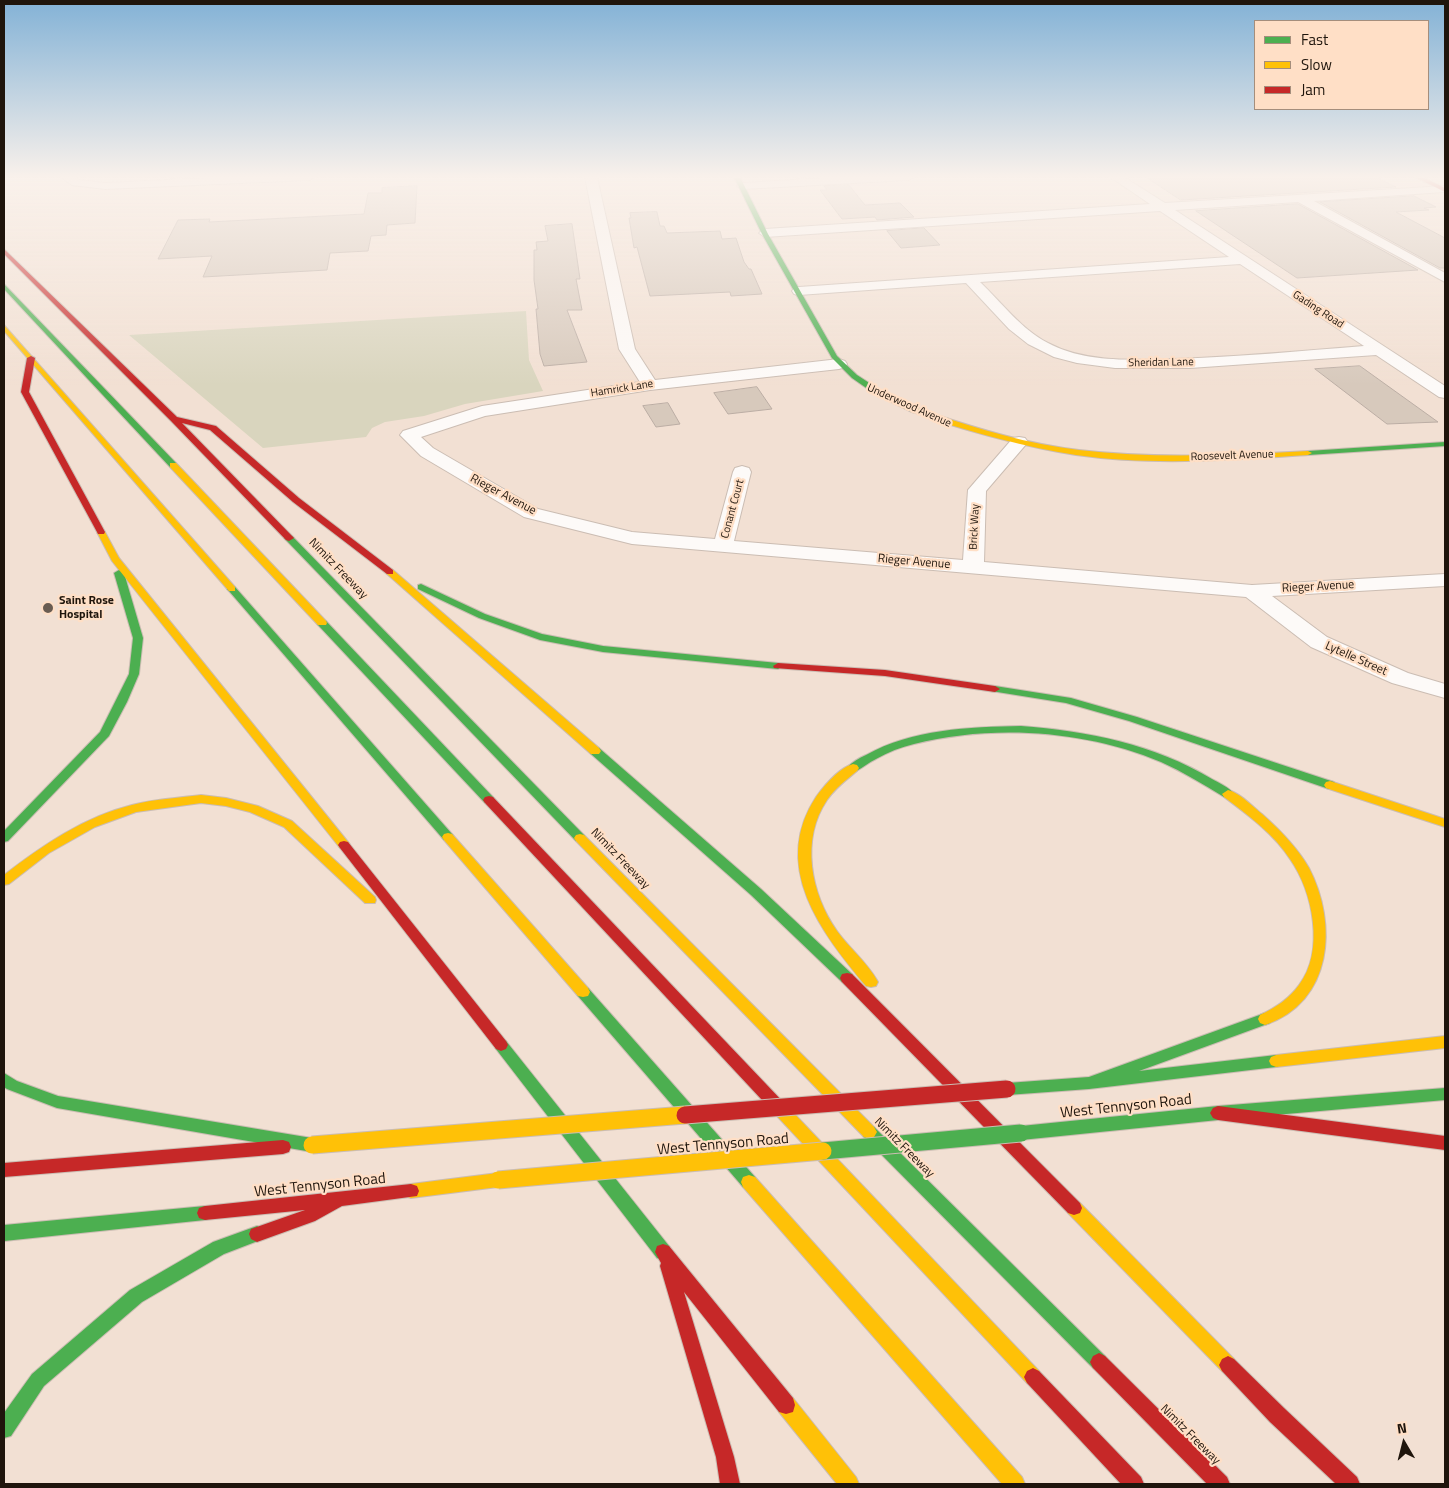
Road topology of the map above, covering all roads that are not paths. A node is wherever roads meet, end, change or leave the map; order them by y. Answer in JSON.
{"nodes":[{"id":1,"x":605,"y":246,"type":"edge"},
{"id":2,"x":773,"y":246,"type":"edge"},
{"id":3,"x":1221,"y":246,"type":"edge"},
{"id":4,"x":1387,"y":246,"type":"edge"},
{"id":5,"x":4,"y":251,"type":"edge"},
{"id":6,"x":1242,"y":260,"type":"junction"},
{"id":7,"x":1445,"y":278,"type":"edge"},
{"id":8,"x":970,"y":280,"type":"junction"},
{"id":9,"x":4,"y":286,"type":"edge"},
{"id":10,"x":799,"y":291,"type":"junction"},
{"id":11,"x":4,"y":327,"type":"edge"},
{"id":12,"x":1380,"y":350,"type":"junction"},
{"id":13,"x":31,"y":358,"type":"junction"},
{"id":14,"x":839,"y":364,"type":"junction"},
{"id":15,"x":650,"y":385,"type":"junction"},
{"id":16,"x":1445,"y":393,"type":"edge"},
{"id":17,"x":174,"y":419,"type":"junction"},
{"id":18,"x":409,"y":435,"type":"joint"},
{"id":19,"x":1019,"y":442,"type":"junction"},
{"id":20,"x":1445,"y":444,"type":"edge"},
{"id":21,"x":742,"y":472,"type":"dead end"},
{"id":22,"x":723,"y":545,"type":"junction"},
{"id":23,"x":115,"y":559,"type":"junction"},
{"id":24,"x":973,"y":567,"type":"junction"},
{"id":25,"x":390,"y":572,"type":"junction"},
{"id":26,"x":1445,"y":580,"type":"edge"},
{"id":27,"x":1252,"y":591,"type":"junction"},
{"id":28,"x":1445,"y":691,"type":"edge"},
{"id":29,"x":1445,"y":823,"type":"edge"},
{"id":30,"x":4,"y":838,"type":"edge"},
{"id":31,"x":4,"y":881,"type":"edge"},
{"id":32,"x":438,"y":963,"type":"junction"},
{"id":33,"x":1445,"y":1042,"type":"edge"},
{"id":34,"x":4,"y":1079,"type":"edge"},
{"id":35,"x":1089,"y":1083,"type":"junction"},
{"id":36,"x":959,"y":1092,"type":"junction"},
{"id":37,"x":1445,"y":1094,"type":"edge"},
{"id":38,"x":1218,"y":1113,"type":"junction"},
{"id":39,"x":1445,"y":1143,"type":"edge"},
{"id":40,"x":312,"y":1145,"type":"junction"},
{"id":41,"x":4,"y":1170,"type":"edge"},
{"id":42,"x":337,"y":1200,"type":"junction"},
{"id":43,"x":4,"y":1233,"type":"edge"},
{"id":44,"x":665,"y":1255,"type":"junction"},
{"id":45,"x":4,"y":1429,"type":"edge"},
{"id":46,"x":1354,"y":1481,"type":"edge"},
{"id":47,"x":730,"y":1484,"type":"edge"},
{"id":48,"x":849,"y":1484,"type":"edge"},
{"id":49,"x":1015,"y":1484,"type":"edge"},
{"id":50,"x":1134,"y":1484,"type":"edge"},
{"id":51,"x":1220,"y":1484,"type":"edge"}],
"edges":[{"from":1,"to":15,"type":"street"},
{"from":2,"to":10,"type":"main road","name":"Underwood Avenue"},
{"from":3,"to":6,"type":"street","name":"Gading Road"},
{"from":4,"to":7,"type":"street"},
{"from":5,"to":17,"type":"main road","name":"Nimitz Freeway"},
{"from":6,"to":8,"type":"street"},
{"from":6,"to":12,"type":"street","name":"Gading Road"},
{"from":8,"to":10,"type":"street"},
{"from":8,"to":12,"type":"street","name":"Sheridan Lane"},
{"from":9,"to":50,"type":"main road"},
{"from":10,"to":14,"type":"main road","name":"Underwood Avenue"},
{"from":11,"to":13,"type":"main road"},
{"from":12,"to":16,"type":"street","name":"Gading Road"},
{"from":13,"to":23,"type":"main road"},
{"from":13,"to":49,"type":"main road"},
{"from":14,"to":15,"type":"street","name":"Hamrick Lane"},
{"from":14,"to":19,"type":"main road","name":"Underwood Avenue"},
{"from":15,"to":18,"type":"street","name":"Hamrick Lane"},
{"from":17,"to":25,"type":"main road"},
{"from":17,"to":51,"type":"main road","name":"Nimitz Freeway"},
{"from":18,"to":22,"type":"street","name":"Rieger Avenue"},
{"from":19,"to":20,"type":"main road","name":"Roosevelt Avenue"},
{"from":19,"to":24,"type":"street","name":"Brick Way"},
{"from":21,"to":22,"type":"street","name":"Conant Court"},
{"from":22,"to":24,"type":"street","name":"Rieger Avenue"},
{"from":23,"to":30,"type":"main road"},
{"from":23,"to":32,"type":"main road"},
{"from":24,"to":27,"type":"street","name":"Rieger Avenue"},
{"from":25,"to":29,"type":"main road"},
{"from":25,"to":36,"type":"main road"},
{"from":26,"to":27,"type":"street","name":"Rieger Avenue"},
{"from":27,"to":28,"type":"street","name":"Lytelle Street"},
{"from":31,"to":32,"type":"main road"},
{"from":32,"to":44,"type":"main road"},
{"from":33,"to":35,"type":"main road"},
{"from":34,"to":40,"type":"main road"},
{"from":35,"to":36,"type":"main road"},
{"from":35,"to":40,"type":"main road","bridge":true},
{"from":36,"to":46,"type":"main road"},
{"from":37,"to":38,"type":"main road","name":"West Tennyson Road"},
{"from":38,"to":39,"type":"main road"},
{"from":38,"to":42,"type":"main road","name":"West Tennyson Road","bridge":true},
{"from":40,"to":41,"type":"main road"},
{"from":42,"to":43,"type":"main road","name":"West Tennyson Road"},
{"from":42,"to":45,"type":"main road"},
{"from":44,"to":47,"type":"main road"},
{"from":44,"to":48,"type":"main road"}]}
